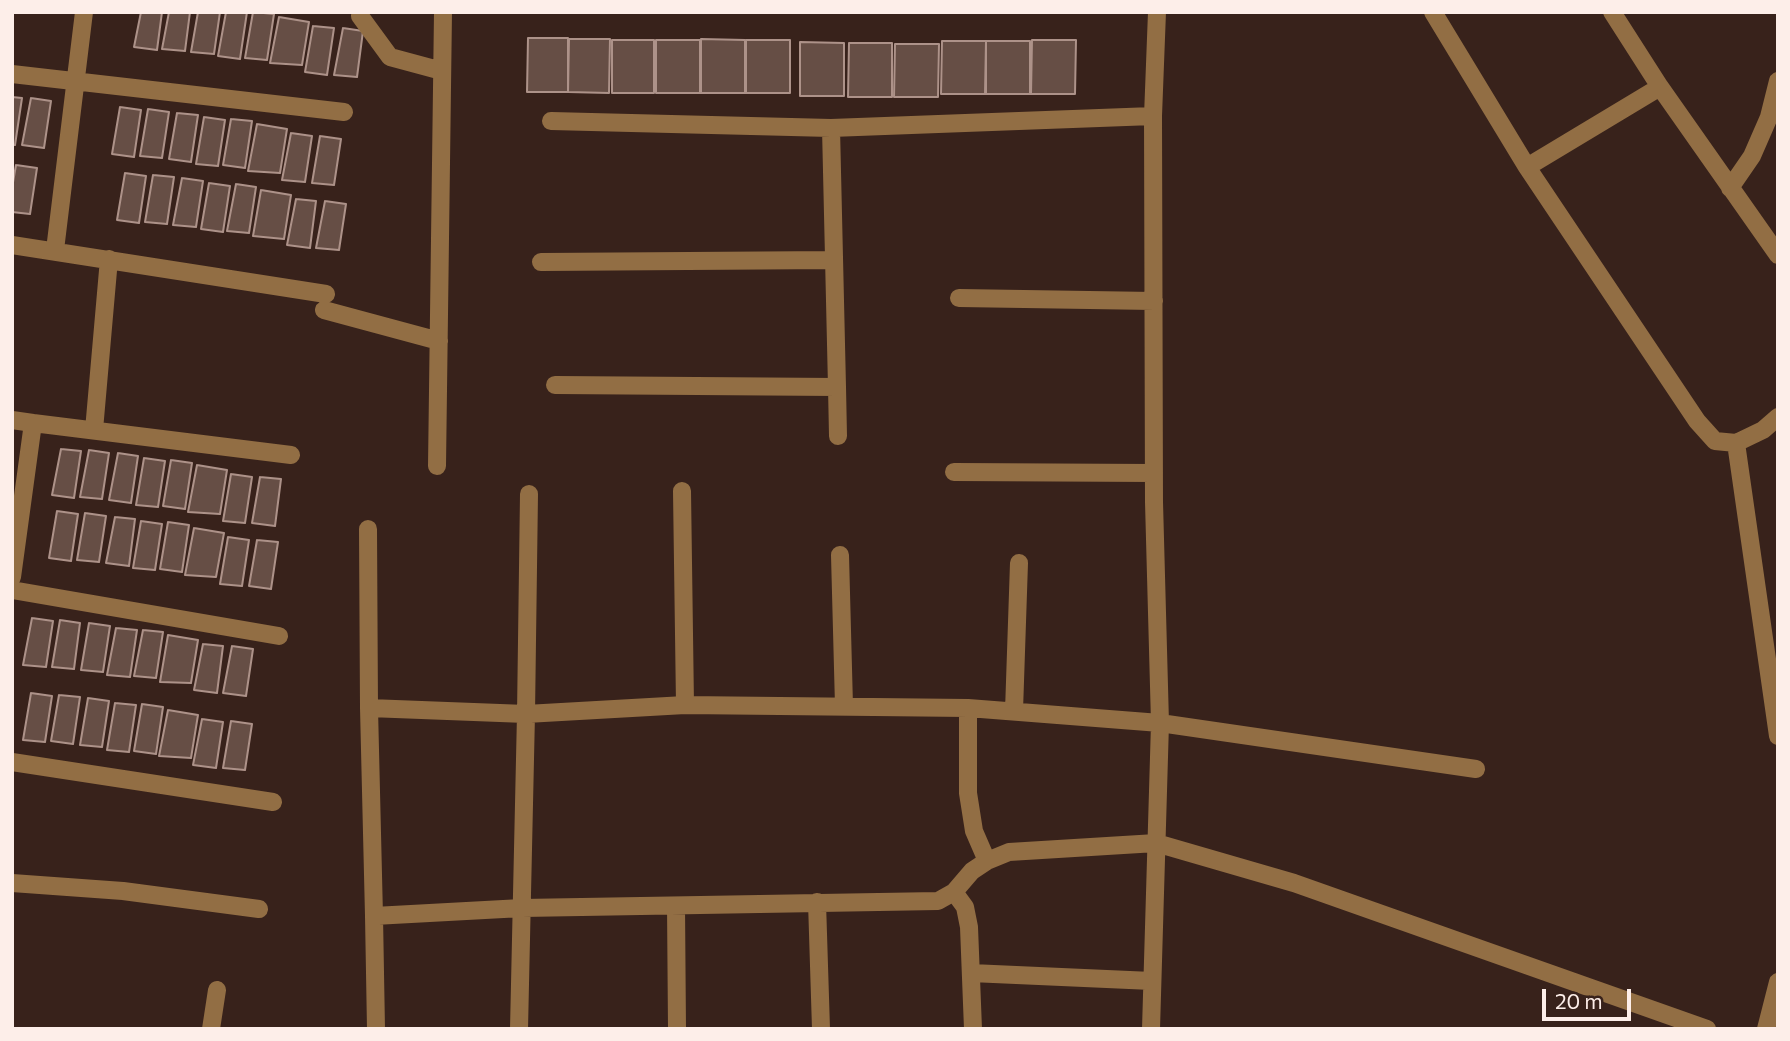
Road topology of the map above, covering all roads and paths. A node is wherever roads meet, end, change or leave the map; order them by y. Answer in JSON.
{"nodes":[{"id":1,"x":84,"y":12,"type":"edge"},
{"id":2,"x":443,"y":12,"type":"edge"},
{"id":3,"x":1157,"y":12,"type":"edge"},
{"id":4,"x":1433,"y":12,"type":"edge"},
{"id":5,"x":1612,"y":12,"type":"edge"},
{"id":6,"x":360,"y":16,"type":"dead end"},
{"id":7,"x":442,"y":71,"type":"junction"},
{"id":8,"x":12,"y":74,"type":"edge"},
{"id":9,"x":1778,"y":81,"type":"edge"},
{"id":10,"x":75,"y":82,"type":"junction"},
{"id":11,"x":1660,"y":87,"type":"junction"},
{"id":12,"x":344,"y":112,"type":"dead end"},
{"id":13,"x":1153,"y":116,"type":"junction"},
{"id":14,"x":551,"y":121,"type":"dead end"},
{"id":15,"x":831,"y":128,"type":"junction"},
{"id":16,"x":1527,"y":167,"type":"junction"},
{"id":17,"x":1730,"y":188,"type":"junction"},
{"id":18,"x":12,"y":244,"type":"edge"},
{"id":19,"x":55,"y":250,"type":"junction"},
{"id":20,"x":1778,"y":256,"type":"edge"},
{"id":21,"x":109,"y":259,"type":"junction"},
{"id":22,"x":834,"y":260,"type":"junction"},
{"id":23,"x":541,"y":262,"type":"dead end"},
{"id":24,"x":959,"y":298,"type":"dead end"},
{"id":25,"x":1154,"y":301,"type":"junction"},
{"id":26,"x":439,"y":341,"type":"junction"},
{"id":27,"x":555,"y":385,"type":"dead end"},
{"id":28,"x":837,"y":387,"type":"junction"},
{"id":29,"x":1778,"y":417,"type":"edge"},
{"id":30,"x":12,"y":420,"type":"edge"},
{"id":31,"x":33,"y":423,"type":"junction"},
{"id":32,"x":94,"y":430,"type":"junction"},
{"id":33,"x":838,"y":436,"type":"dead end"},
{"id":34,"x":1735,"y":443,"type":"junction"},
{"id":35,"x":291,"y":455,"type":"dead end"},
{"id":36,"x":437,"y":466,"type":"dead end"},
{"id":37,"x":954,"y":472,"type":"dead end"},
{"id":38,"x":1154,"y":472,"type":"junction"},
{"id":39,"x":682,"y":491,"type":"dead end"},
{"id":40,"x":529,"y":494,"type":"dead end"},
{"id":41,"x":368,"y":529,"type":"dead end"},
{"id":42,"x":840,"y":555,"type":"dead end"},
{"id":43,"x":1019,"y":562,"type":"dead end"},
{"id":44,"x":12,"y":577,"type":"edge"},
{"id":45,"x":12,"y":590,"type":"edge"},
{"id":46,"x":279,"y":636,"type":"dead end"},
{"id":47,"x":685,"y":705,"type":"junction"},
{"id":48,"x":844,"y":706,"type":"junction"},
{"id":49,"x":369,"y":708,"type":"junction"},
{"id":50,"x":968,"y":708,"type":"junction"},
{"id":51,"x":1014,"y":712,"type":"junction"},
{"id":52,"x":526,"y":714,"type":"junction"},
{"id":53,"x":1160,"y":723,"type":"junction"},
{"id":54,"x":1778,"y":736,"type":"edge"},
{"id":55,"x":12,"y":762,"type":"edge"},
{"id":56,"x":1476,"y":769,"type":"dead end"},
{"id":57,"x":273,"y":802,"type":"dead end"},
{"id":58,"x":1156,"y":843,"type":"junction"},
{"id":59,"x":987,"y":861,"type":"junction"},
{"id":60,"x":12,"y":883,"type":"edge"},
{"id":61,"x":954,"y":892,"type":"junction"},
{"id":62,"x":817,"y":902,"type":"junction"},
{"id":63,"x":676,"y":906,"type":"junction"},
{"id":64,"x":522,"y":908,"type":"junction"},
{"id":65,"x":259,"y":909,"type":"dead end"},
{"id":66,"x":374,"y":916,"type":"junction"},
{"id":67,"x":971,"y":973,"type":"junction"},
{"id":68,"x":1153,"y":981,"type":"junction"},
{"id":69,"x":1778,"y":982,"type":"edge"},
{"id":70,"x":217,"y":990,"type":"dead end"},
{"id":71,"x":211,"y":1029,"type":"edge"},
{"id":72,"x":376,"y":1029,"type":"edge"},
{"id":73,"x":519,"y":1029,"type":"edge"},
{"id":74,"x":677,"y":1029,"type":"edge"},
{"id":75,"x":821,"y":1029,"type":"edge"},
{"id":76,"x":973,"y":1029,"type":"edge"},
{"id":77,"x":1151,"y":1029,"type":"edge"},
{"id":78,"x":1707,"y":1029,"type":"edge"},
{"id":79,"x":1766,"y":1029,"type":"edge"}],
"edges":[{"from":1,"to":10,"type":"street"},
{"from":2,"to":7,"type":"street"},
{"from":3,"to":13,"type":"street"},
{"from":4,"to":16,"type":"street"},
{"from":5,"to":11,"type":"street"},
{"from":6,"to":7,"type":"street"},
{"from":7,"to":26,"type":"street"},
{"from":8,"to":10,"type":"street"},
{"from":9,"to":17,"type":"street"},
{"from":10,"to":12,"type":"street"},
{"from":10,"to":19,"type":"street"},
{"from":11,"to":16,"type":"street"},
{"from":11,"to":17,"type":"street"},
{"from":13,"to":15,"type":"street"},
{"from":13,"to":25,"type":"street"},
{"from":14,"to":15,"type":"street"},
{"from":15,"to":22,"type":"street"},
{"from":16,"to":34,"type":"street"},
{"from":17,"to":20,"type":"street"},
{"from":18,"to":19,"type":"street"},
{"from":19,"to":21,"type":"street"},
{"from":21,"to":26,"type":"street"},
{"from":21,"to":32,"type":"street"},
{"from":22,"to":23,"type":"street"},
{"from":22,"to":28,"type":"street"},
{"from":24,"to":25,"type":"street"},
{"from":25,"to":38,"type":"street"},
{"from":26,"to":36,"type":"street"},
{"from":27,"to":28,"type":"street"},
{"from":28,"to":33,"type":"street"},
{"from":29,"to":34,"type":"street"},
{"from":30,"to":31,"type":"street"},
{"from":31,"to":32,"type":"street"},
{"from":31,"to":44,"type":"street"},
{"from":32,"to":35,"type":"street"},
{"from":34,"to":54,"type":"street"},
{"from":37,"to":38,"type":"street"},
{"from":38,"to":53,"type":"street"},
{"from":39,"to":47,"type":"street"},
{"from":40,"to":52,"type":"street"},
{"from":41,"to":49,"type":"street"},
{"from":42,"to":48,"type":"street"},
{"from":43,"to":51,"type":"street"},
{"from":45,"to":46,"type":"street"},
{"from":47,"to":48,"type":"street"},
{"from":47,"to":52,"type":"street"},
{"from":48,"to":50,"type":"street"},
{"from":49,"to":52,"type":"street"},
{"from":49,"to":66,"type":"street"},
{"from":50,"to":51,"type":"street"},
{"from":50,"to":59,"type":"street"},
{"from":51,"to":53,"type":"street"},
{"from":52,"to":64,"type":"street"},
{"from":53,"to":56,"type":"street"},
{"from":53,"to":58,"type":"street"},
{"from":55,"to":57,"type":"street"},
{"from":58,"to":59,"type":"street"},
{"from":58,"to":68,"type":"street"},
{"from":58,"to":78,"type":"street"},
{"from":59,"to":61,"type":"street"},
{"from":60,"to":65,"type":"street"},
{"from":61,"to":62,"type":"street"},
{"from":61,"to":67,"type":"street"},
{"from":62,"to":63,"type":"street"},
{"from":62,"to":75,"type":"street"},
{"from":63,"to":64,"type":"street"},
{"from":63,"to":74,"type":"street"},
{"from":64,"to":66,"type":"street"},
{"from":64,"to":73,"type":"street"},
{"from":66,"to":72,"type":"street"},
{"from":67,"to":68,"type":"street"},
{"from":67,"to":76,"type":"street"},
{"from":68,"to":77,"type":"street"},
{"from":69,"to":79,"type":"street"},
{"from":70,"to":71,"type":"street"}]}
